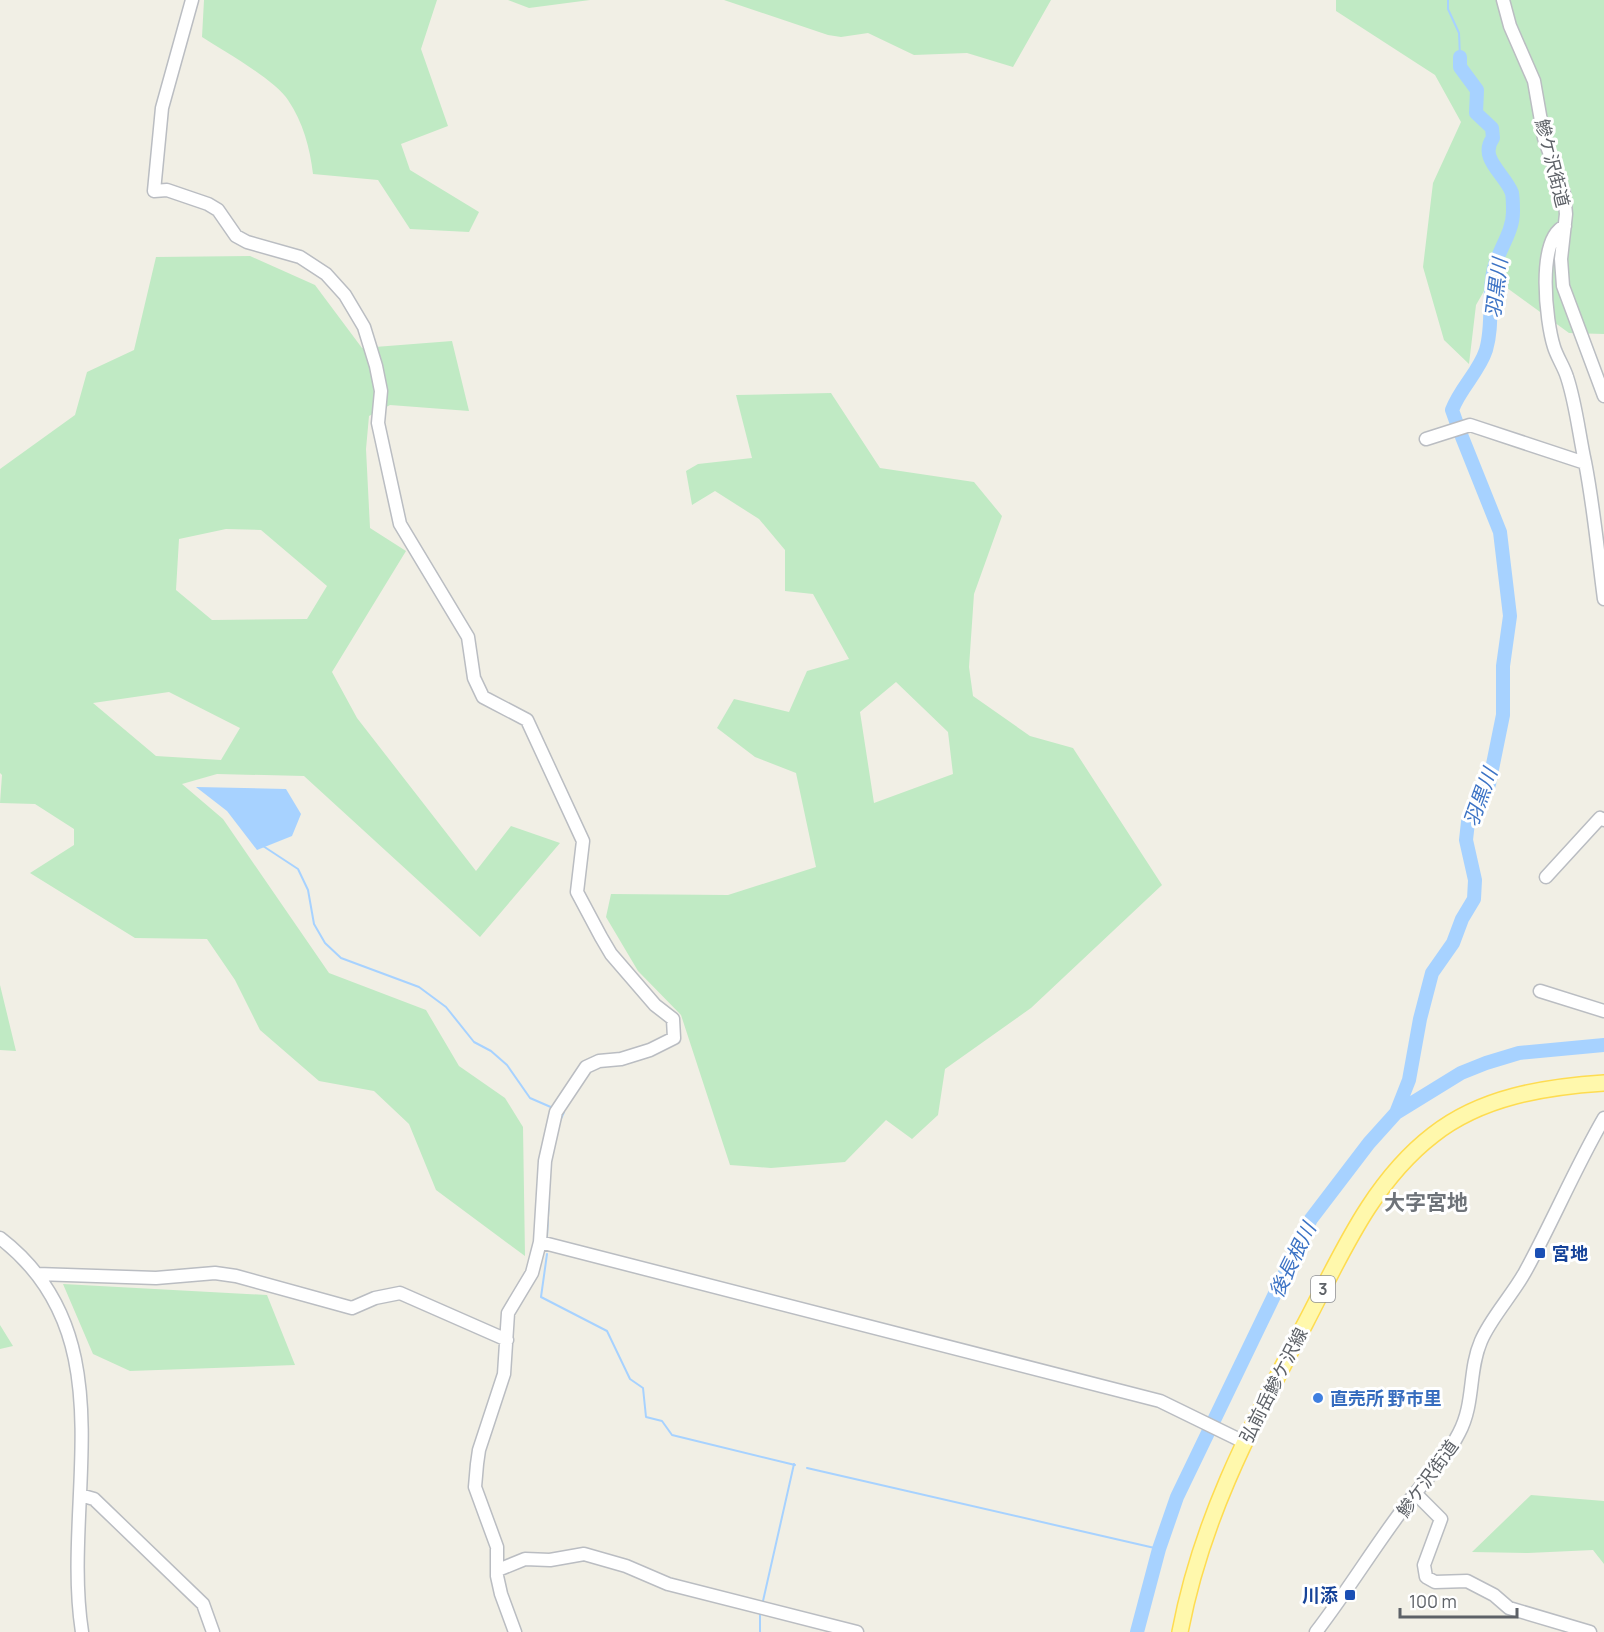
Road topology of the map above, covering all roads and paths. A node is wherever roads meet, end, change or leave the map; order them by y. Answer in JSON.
{"nodes":[{"id":1,"x":192,"y":0,"type":"edge"},
{"id":2,"x":1503,"y":0,"type":"edge"},
{"id":3,"x":1565,"y":226,"type":"junction"},
{"id":4,"x":1604,"y":396,"type":"edge"},
{"id":5,"x":1426,"y":439,"type":"dead end"},
{"id":6,"x":1585,"y":463,"type":"junction"},
{"id":7,"x":1604,"y":599,"type":"edge"},
{"id":8,"x":1604,"y":820,"type":"edge"},
{"id":9,"x":1546,"y":877,"type":"dead end"},
{"id":10,"x":1540,"y":991,"type":"dead end"},
{"id":11,"x":1604,"y":1011,"type":"edge"},
{"id":12,"x":1604,"y":1083,"type":"edge"},
{"id":13,"x":1604,"y":1118,"type":"edge"},
{"id":14,"x":0,"y":1238,"type":"edge"},
{"id":15,"x":540,"y":1242,"type":"junction"},
{"id":16,"x":37,"y":1274,"type":"junction"},
{"id":17,"x":507,"y":1340,"type":"junction"},
{"id":18,"x":1244,"y":1442,"type":"junction"},
{"id":19,"x":1416,"y":1494,"type":"junction"},
{"id":20,"x":80,"y":1495,"type":"junction"},
{"id":21,"x":498,"y":1570,"type":"junction"},
{"id":22,"x":82,"y":1632,"type":"edge"},
{"id":23,"x":213,"y":1632,"type":"edge"},
{"id":24,"x":515,"y":1632,"type":"edge"},
{"id":25,"x":857,"y":1632,"type":"edge"},
{"id":26,"x":1180,"y":1632,"type":"edge"},
{"id":27,"x":1316,"y":1632,"type":"edge"},
{"id":28,"x":1590,"y":1632,"type":"edge"}],
"edges":[{"from":1,"to":15,"type":"street"},
{"from":2,"to":3,"type":"street","name":"鰺ケ沢街道"},
{"from":3,"to":4,"type":"street","name":"鰺ケ沢街道"},
{"from":3,"to":6,"type":"street"},
{"from":5,"to":6,"type":"street"},
{"from":6,"to":7,"type":"street"},
{"from":8,"to":9,"type":"street"},
{"from":10,"to":11,"type":"street"},
{"from":12,"to":18,"type":"main road","name":"弘前岳鰺ケ沢線","number":"3"},
{"from":13,"to":19,"type":"street","name":"鰺ケ沢街道"},
{"from":14,"to":16,"type":"street"},
{"from":15,"to":17,"type":"street"},
{"from":15,"to":18,"type":"street"},
{"from":16,"to":17,"type":"street"},
{"from":16,"to":20,"type":"street"},
{"from":17,"to":21,"type":"street"},
{"from":18,"to":26,"type":"main road","name":"弘前岳鰺ケ沢線","number":"3"},
{"from":19,"to":27,"type":"street","name":"鰺ケ沢街道"},
{"from":19,"to":28,"type":"street"},
{"from":20,"to":22,"type":"street"},
{"from":20,"to":23,"type":"street"},
{"from":21,"to":24,"type":"street"},
{"from":21,"to":25,"type":"street"}]}
